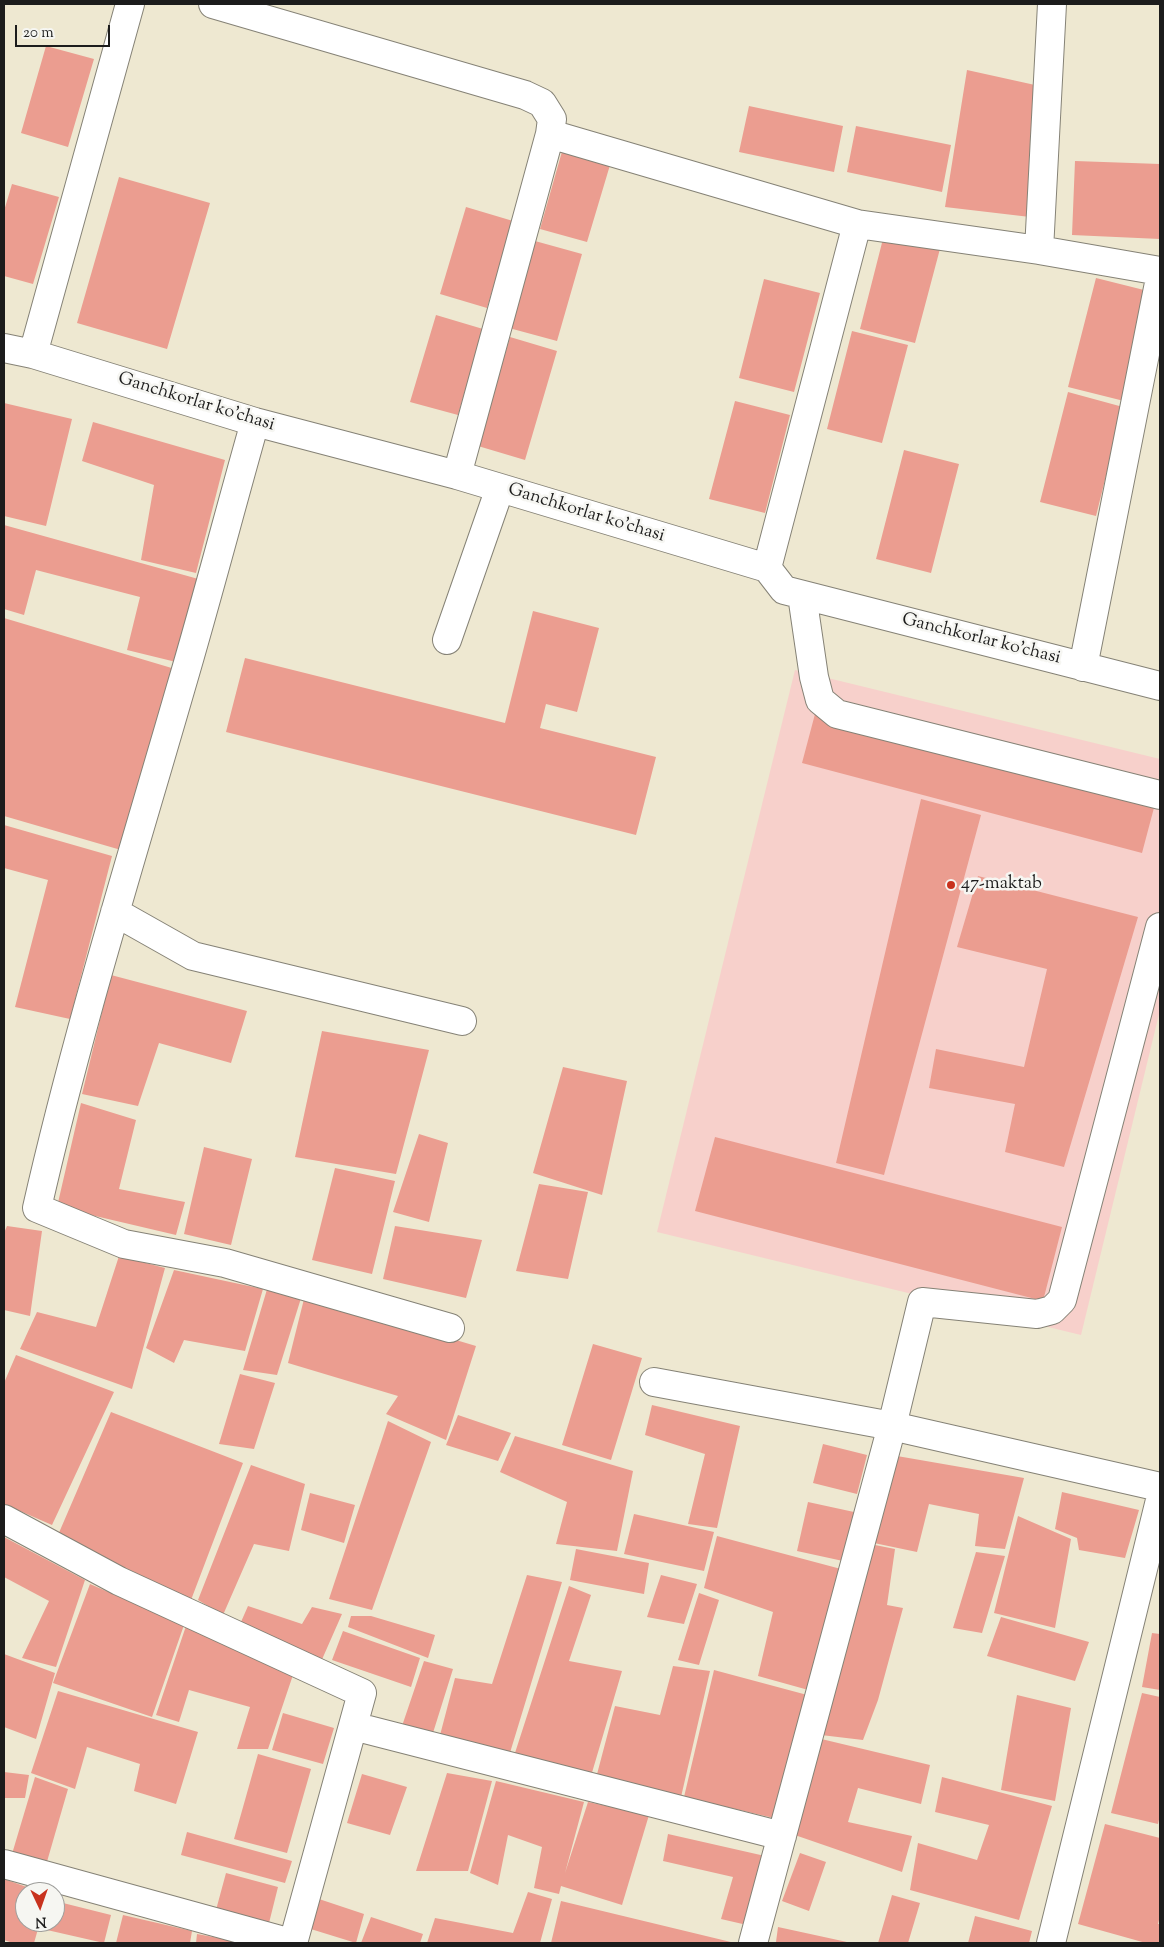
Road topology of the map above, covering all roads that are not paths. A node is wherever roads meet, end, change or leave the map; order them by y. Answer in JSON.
{"nodes":[{"id":1,"x":130,"y":4,"type":"edge"},
{"id":2,"x":213,"y":4,"type":"edge"},
{"id":3,"x":1052,"y":4,"type":"edge"},
{"id":4,"x":550,"y":134,"type":"junction"},
{"id":5,"x":857,"y":224,"type":"junction"},
{"id":6,"x":1038,"y":250,"type":"junction"},
{"id":7,"x":1160,"y":271,"type":"edge"},
{"id":8,"x":1160,"y":278,"type":"edge"},
{"id":9,"x":4,"y":348,"type":"edge"},
{"id":10,"x":34,"y":354,"type":"junction"},
{"id":11,"x":255,"y":422,"type":"junction"},
{"id":12,"x":457,"y":475,"type":"junction"},
{"id":13,"x":500,"y":488,"type":"junction"},
{"id":14,"x":767,"y":568,"type":"junction"},
{"id":15,"x":802,"y":595,"type":"junction"},
{"id":16,"x":447,"y":640,"type":"dead end"},
{"id":17,"x":1082,"y":666,"type":"junction"},
{"id":18,"x":1160,"y":686,"type":"edge"},
{"id":19,"x":1160,"y":795,"type":"edge"},
{"id":20,"x":115,"y":912,"type":"junction"},
{"id":21,"x":1160,"y":927,"type":"edge"},
{"id":22,"x":462,"y":1021,"type":"dead end"},
{"id":23,"x":450,"y":1328,"type":"dead end"},
{"id":24,"x":654,"y":1382,"type":"dead end"},
{"id":25,"x":892,"y":1426,"type":"junction"},
{"id":26,"x":1160,"y":1487,"type":"edge"},
{"id":27,"x":1160,"y":1500,"type":"edge"},
{"id":28,"x":4,"y":1519,"type":"edge"},
{"id":29,"x":353,"y":1726,"type":"junction"},
{"id":30,"x":782,"y":1836,"type":"junction"},
{"id":31,"x":4,"y":1864,"type":"edge"},
{"id":32,"x":292,"y":1943,"type":"edge"},
{"id":33,"x":753,"y":1943,"type":"edge"},
{"id":34,"x":1051,"y":1943,"type":"edge"}],
"edges":[{"from":1,"to":10,"type":"street"},
{"from":2,"to":4,"type":"street"},
{"from":3,"to":6,"type":"street"},
{"from":4,"to":5,"type":"street"},
{"from":4,"to":12,"type":"street"},
{"from":5,"to":6,"type":"street"},
{"from":5,"to":14,"type":"street"},
{"from":6,"to":7,"type":"street"},
{"from":8,"to":17,"type":"street"},
{"from":9,"to":10,"type":"street","name":"Ganchkorlar ko'chasi"},
{"from":10,"to":11,"type":"street","name":"Ganchkorlar ko'chasi"},
{"from":11,"to":12,"type":"street","name":"Ganchkorlar ko'chasi"},
{"from":11,"to":20,"type":"street"},
{"from":12,"to":13,"type":"street","name":"Ganchkorlar ko'chasi"},
{"from":13,"to":14,"type":"street","name":"Ganchkorlar ko'chasi"},
{"from":13,"to":16,"type":"street"},
{"from":14,"to":15,"type":"street","name":"Ganchkorlar ko'chasi"},
{"from":15,"to":17,"type":"street","name":"Ganchkorlar ko'chasi"},
{"from":15,"to":19,"type":"street"},
{"from":17,"to":18,"type":"street","name":"Ganchkorlar ko'chasi"},
{"from":20,"to":22,"type":"street"},
{"from":20,"to":23,"type":"street"},
{"from":21,"to":25,"type":"street"},
{"from":24,"to":25,"type":"street"},
{"from":25,"to":26,"type":"street"},
{"from":25,"to":30,"type":"street"},
{"from":27,"to":34,"type":"street"},
{"from":28,"to":29,"type":"street"},
{"from":29,"to":30,"type":"street"},
{"from":29,"to":32,"type":"street"},
{"from":30,"to":33,"type":"street"},
{"from":31,"to":32,"type":"street"}]}
